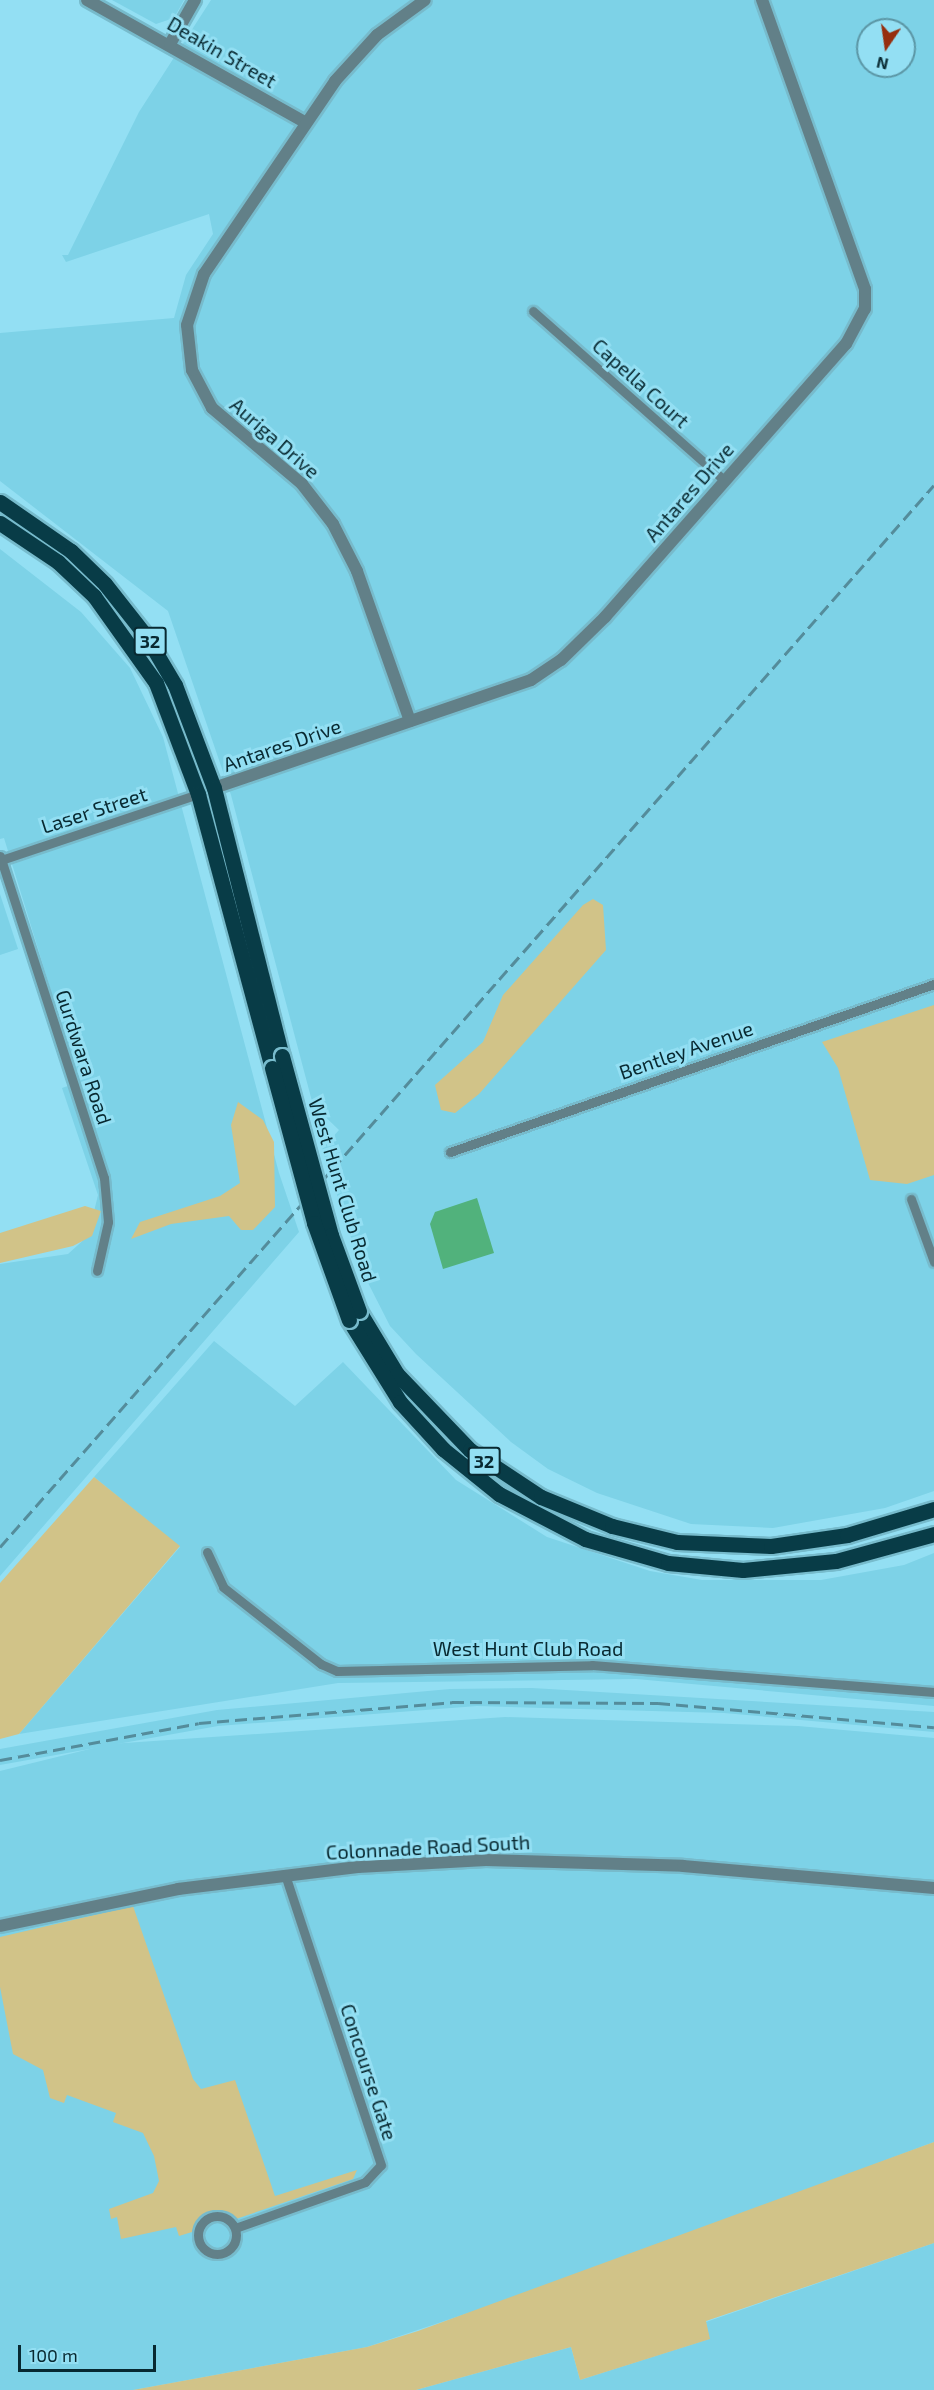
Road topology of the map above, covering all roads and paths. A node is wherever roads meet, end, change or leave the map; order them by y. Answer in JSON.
{"nodes":[{"id":1,"x":87,"y":0,"type":"edge"},
{"id":2,"x":195,"y":0,"type":"edge"},
{"id":3,"x":425,"y":0,"type":"edge"},
{"id":4,"x":762,"y":0,"type":"edge"},
{"id":5,"x":170,"y":44,"type":"junction"},
{"id":6,"x":306,"y":123,"type":"junction"},
{"id":7,"x":533,"y":311,"type":"dead end"},
{"id":8,"x":724,"y":481,"type":"junction"},
{"id":9,"x":0,"y":502,"type":"edge"},
{"id":10,"x":0,"y":523,"type":"edge"},
{"id":11,"x":410,"y":721,"type":"junction"},
{"id":12,"x":214,"y":788,"type":"junction"},
{"id":13,"x":198,"y":794,"type":"junction"},
{"id":14,"x":1,"y":858,"type":"edge"},
{"id":15,"x":934,"y":984,"type":"edge"},
{"id":16,"x":450,"y":1152,"type":"dead end"},
{"id":17,"x":910,"y":1199,"type":"dead end"},
{"id":18,"x":934,"y":1262,"type":"edge"},
{"id":19,"x":96,"y":1271,"type":"dead end"},
{"id":20,"x":354,"y":1316,"type":"junction"},
{"id":21,"x":933,"y":1508,"type":"edge"},
{"id":22,"x":934,"y":1534,"type":"edge"},
{"id":23,"x":207,"y":1552,"type":"dead end"},
{"id":24,"x":934,"y":1692,"type":"edge"},
{"id":25,"x":285,"y":1875,"type":"junction"},
{"id":26,"x":934,"y":1888,"type":"edge"},
{"id":27,"x":0,"y":1926,"type":"edge"},
{"id":28,"x":238,"y":2227,"type":"junction"}],
"edges":[{"from":1,"to":5,"type":"street","name":"Deakin Street"},
{"from":2,"to":5,"type":"street"},
{"from":3,"to":6,"type":"street","name":"Auriga Drive"},
{"from":4,"to":8,"type":"street","name":"Antares Drive"},
{"from":5,"to":6,"type":"street","name":"Deakin Street"},
{"from":6,"to":11,"type":"street","name":"Auriga Drive"},
{"from":7,"to":8,"type":"street","name":"Capella Court"},
{"from":8,"to":11,"type":"street","name":"Antares Drive"},
{"from":9,"to":12,"type":"main road","name":"West Hunt Club Road","number":"32"},
{"from":10,"to":13,"type":"main road","name":"West Hunt Club Road","number":"32"},
{"from":11,"to":12,"type":"street","name":"Antares Drive"},
{"from":12,"to":13,"type":"main road"},
{"from":12,"to":20,"type":"main road","name":"West Hunt Club Road","number":"32","bridge":true},
{"from":13,"to":14,"type":"street","name":"Laser Street"},
{"from":13,"to":20,"type":"main road","name":"West Hunt Club Road","number":"32","bridge":true},
{"from":14,"to":19,"type":"street","name":"Gurdwara Road"},
{"from":15,"to":16,"type":"street","name":"Bentley Avenue"},
{"from":17,"to":18,"type":"street"},
{"from":20,"to":21,"type":"main road","name":"West Hunt Club Road","number":"32"},
{"from":20,"to":22,"type":"main road","name":"West Hunt Club Road","number":"32"},
{"from":23,"to":24,"type":"street","name":"West Hunt Club Road"},
{"from":25,"to":26,"type":"street","name":"Colonnade Road South"},
{"from":25,"to":27,"type":"street","name":"Colonnade Road South"},
{"from":25,"to":28,"type":"street","name":"Concourse Gate"},
{"from":28,"to":28,"type":"street"}]}
